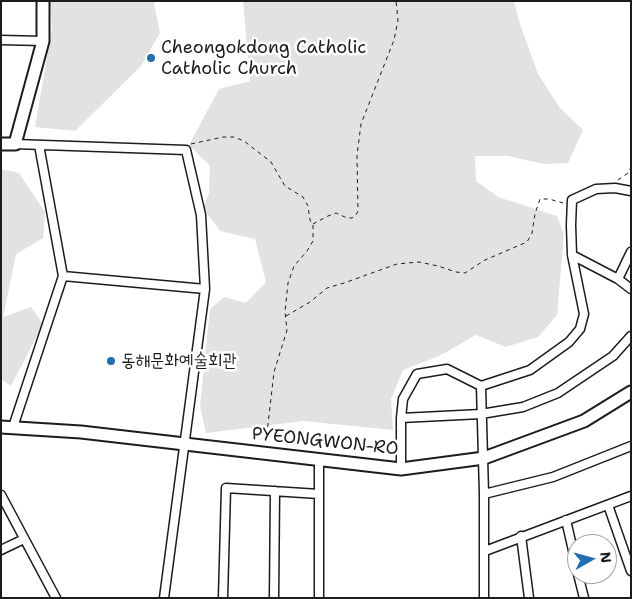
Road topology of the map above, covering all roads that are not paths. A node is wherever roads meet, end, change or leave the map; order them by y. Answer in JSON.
{"nodes":[{"id":1,"x":43,"y":1,"type":"edge"},
{"id":2,"x":1,"y":40,"type":"edge"},
{"id":3,"x":43,"y":41,"type":"junction"},
{"id":4,"x":1,"y":144,"type":"edge"},
{"id":5,"x":15,"y":144,"type":"junction"},
{"id":6,"x":39,"y":145,"type":"junction"},
{"id":7,"x":631,"y":191,"type":"edge"},
{"id":8,"x":631,"y":252,"type":"edge"},
{"id":9,"x":572,"y":255,"type":"junction"},
{"id":10,"x":63,"y":276,"type":"junction"},
{"id":11,"x":618,"y":279,"type":"junction"},
{"id":12,"x":205,"y":289,"type":"junction"},
{"id":13,"x":631,"y":289,"type":"edge"},
{"id":14,"x":631,"y":336,"type":"edge"},
{"id":15,"x":481,"y":386,"type":"junction"},
{"id":16,"x":631,"y":392,"type":"edge"},
{"id":17,"x":481,"y":414,"type":"junction"},
{"id":18,"x":401,"y":418,"type":"junction"},
{"id":19,"x":7,"y":427,"type":"edge"},
{"id":20,"x":186,"y":444,"type":"junction"},
{"id":21,"x":631,"y":446,"type":"edge"},
{"id":22,"x":484,"y":458,"type":"junction"},
{"id":23,"x":319,"y":459,"type":"junction"},
{"id":24,"x":401,"y":469,"type":"junction"},
{"id":25,"x":275,"y":491,"type":"junction"},
{"id":26,"x":319,"y":494,"type":"junction"},
{"id":27,"x":484,"y":494,"type":"junction"},
{"id":28,"x":1,"y":495,"type":"edge"},
{"id":29,"x":631,"y":496,"type":"edge"},
{"id":30,"x":608,"y":504,"type":"junction"},
{"id":31,"x":566,"y":520,"type":"junction"},
{"id":32,"x":569,"y":534,"type":"edge"},
{"id":33,"x":521,"y":536,"type":"junction"},
{"id":34,"x":24,"y":539,"type":"junction"},
{"id":35,"x":1,"y":550,"type":"edge"},
{"id":36,"x":485,"y":551,"type":"junction"},
{"id":37,"x":631,"y":571,"type":"edge"},
{"id":38,"x":580,"y":584,"type":"edge"},
{"id":39,"x":56,"y":598,"type":"edge"},
{"id":40,"x":164,"y":598,"type":"edge"},
{"id":41,"x":222,"y":598,"type":"edge"},
{"id":42,"x":274,"y":598,"type":"edge"},
{"id":43,"x":319,"y":598,"type":"edge"},
{"id":44,"x":484,"y":598,"type":"edge"},
{"id":45,"x":529,"y":598,"type":"edge"},
{"id":46,"x":584,"y":598,"type":"edge"}],
"edges":[{"from":1,"to":3,"type":"street"},
{"from":2,"to":3,"type":"street"},
{"from":3,"to":5,"type":"street"},
{"from":4,"to":5,"type":"street"},
{"from":5,"to":6,"type":"street"},
{"from":6,"to":10,"type":"street"},
{"from":6,"to":12,"type":"street"},
{"from":7,"to":9,"type":"street"},
{"from":8,"to":11,"type":"street"},
{"from":9,"to":11,"type":"street"},
{"from":9,"to":15,"type":"street"},
{"from":10,"to":12,"type":"street"},
{"from":10,"to":19,"type":"street"},
{"from":11,"to":13,"type":"street"},
{"from":12,"to":20,"type":"street"},
{"from":14,"to":17,"type":"street"},
{"from":15,"to":17,"type":"street"},
{"from":15,"to":18,"type":"street"},
{"from":16,"to":22,"type":"street","name":"PYEONGWON-RO"},
{"from":17,"to":18,"type":"street"},
{"from":17,"to":22,"type":"street"},
{"from":18,"to":24,"type":"street"},
{"from":19,"to":20,"type":"street","name":"PYEONGWON-RO"},
{"from":20,"to":23,"type":"street","name":"PYEONGWON-RO"},
{"from":20,"to":40,"type":"street"},
{"from":21,"to":27,"type":"street"},
{"from":22,"to":24,"type":"street","name":"PYEONGWON-RO"},
{"from":22,"to":27,"type":"street"},
{"from":23,"to":24,"type":"street","name":"PYEONGWON-RO"},
{"from":23,"to":26,"type":"street"},
{"from":25,"to":26,"type":"street"},
{"from":25,"to":41,"type":"street"},
{"from":25,"to":42,"type":"street"},
{"from":26,"to":43,"type":"street"},
{"from":27,"to":36,"type":"street"},
{"from":28,"to":34,"type":"street"},
{"from":29,"to":30,"type":"street"},
{"from":30,"to":31,"type":"street"},
{"from":30,"to":37,"type":"street"},
{"from":31,"to":32,"type":"street"},
{"from":31,"to":33,"type":"street"},
{"from":33,"to":36,"type":"street"},
{"from":33,"to":45,"type":"street"},
{"from":34,"to":35,"type":"street"},
{"from":34,"to":39,"type":"street"},
{"from":36,"to":44,"type":"street"},
{"from":38,"to":46,"type":"street"}]}
